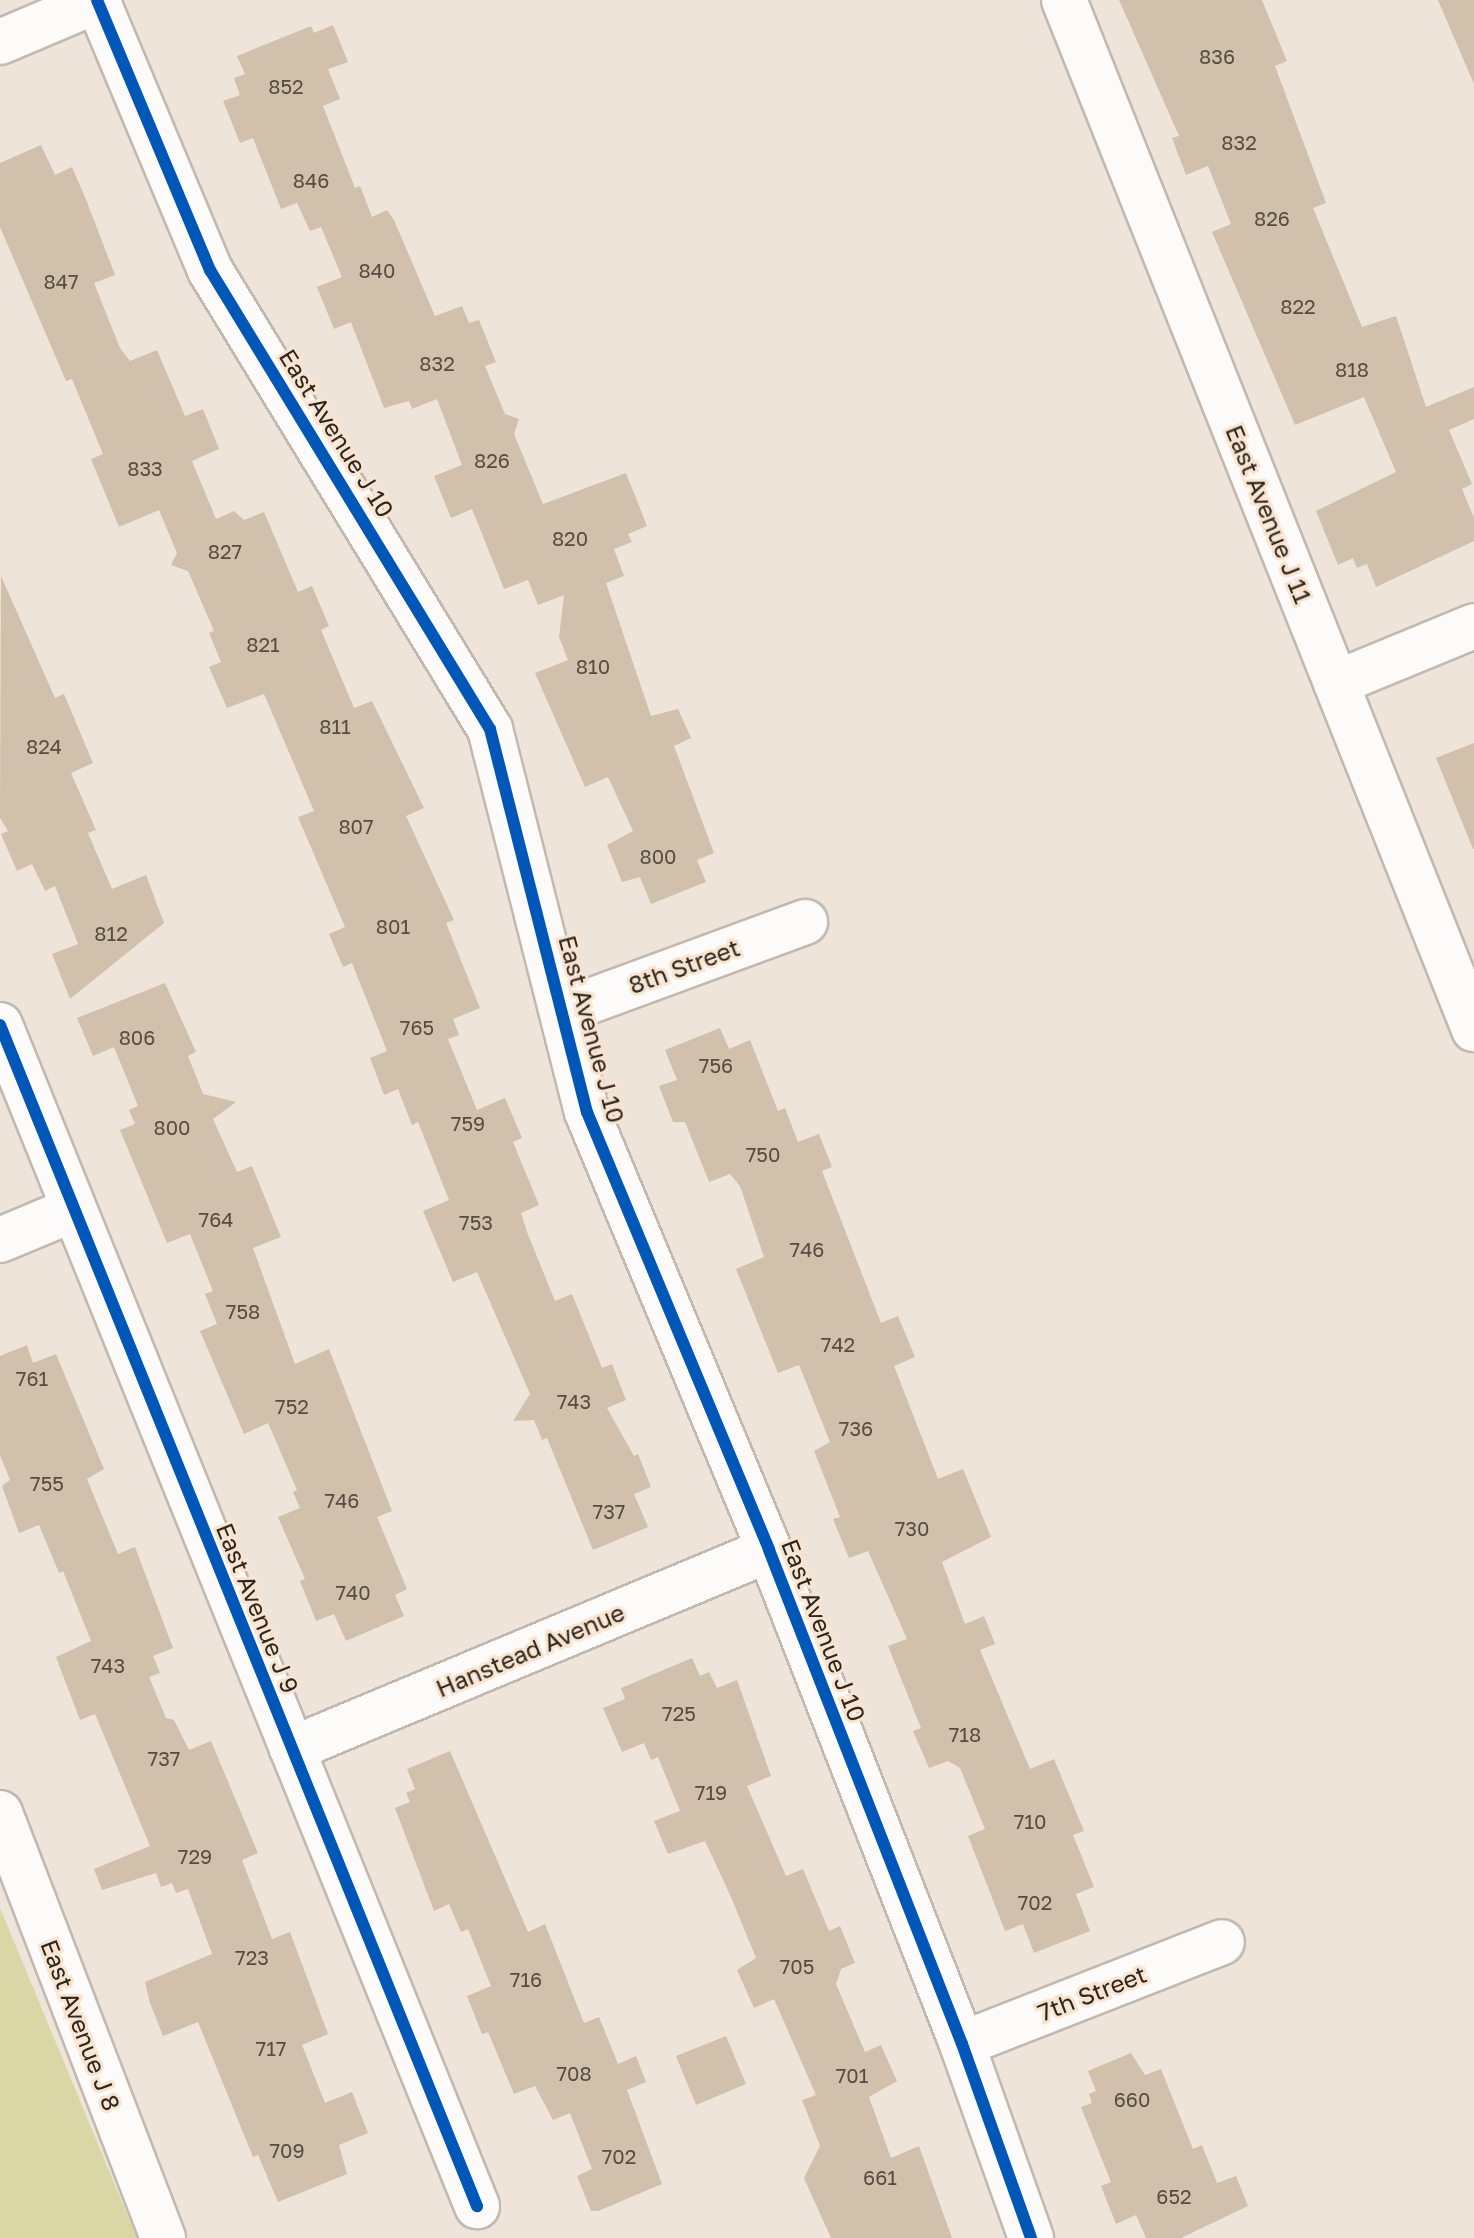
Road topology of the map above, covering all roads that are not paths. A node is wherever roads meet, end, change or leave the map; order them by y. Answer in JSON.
{"nodes":[{"id":1,"x":98,"y":0,"type":"edge"},
{"id":2,"x":1064,"y":0,"type":"edge"},
{"id":3,"x":0,"y":42,"type":"edge"},
{"id":4,"x":1474,"y":626,"type":"edge"},
{"id":5,"x":1336,"y":683,"type":"junction"},
{"id":6,"x":805,"y":922,"type":"dead end"},
{"id":7,"x":563,"y":1011,"type":"junction"},
{"id":8,"x":0,"y":1025,"type":"edge"},
{"id":9,"x":1474,"y":1029,"type":"edge"},
{"id":10,"x":74,"y":1209,"type":"junction"},
{"id":11,"x":0,"y":1240,"type":"edge"},
{"id":12,"x":769,"y":1550,"type":"junction"},
{"id":13,"x":292,"y":1749,"type":"junction"},
{"id":14,"x":0,"y":1813,"type":"edge"},
{"id":15,"x":1222,"y":1942,"type":"dead end"},
{"id":16,"x":962,"y":2044,"type":"junction"},
{"id":17,"x":477,"y":2206,"type":"dead end"},
{"id":18,"x":163,"y":2238,"type":"edge"},
{"id":19,"x":1031,"y":2238,"type":"edge"}],
"edges":[{"from":1,"to":3,"type":"street"},
{"from":1,"to":7,"type":"street","name":"East Avenue J 10"},
{"from":2,"to":5,"type":"street","name":"East Avenue J 11"},
{"from":4,"to":5,"type":"street"},
{"from":5,"to":9,"type":"street","name":"East Avenue J 11"},
{"from":6,"to":7,"type":"street","name":"8th Street"},
{"from":7,"to":12,"type":"street","name":"East Avenue J 10"},
{"from":8,"to":10,"type":"street","name":"East Avenue J 9"},
{"from":10,"to":11,"type":"street"},
{"from":10,"to":13,"type":"street","name":"East Avenue J 9"},
{"from":12,"to":13,"type":"street","name":"Hanstead Avenue"},
{"from":12,"to":16,"type":"street","name":"East Avenue J 10"},
{"from":13,"to":17,"type":"street","name":"East Avenue J 9"},
{"from":14,"to":18,"type":"street","name":"East Avenue J 8"},
{"from":15,"to":16,"type":"street","name":"7th Street"},
{"from":16,"to":19,"type":"street","name":"East Avenue J 10"}]}
